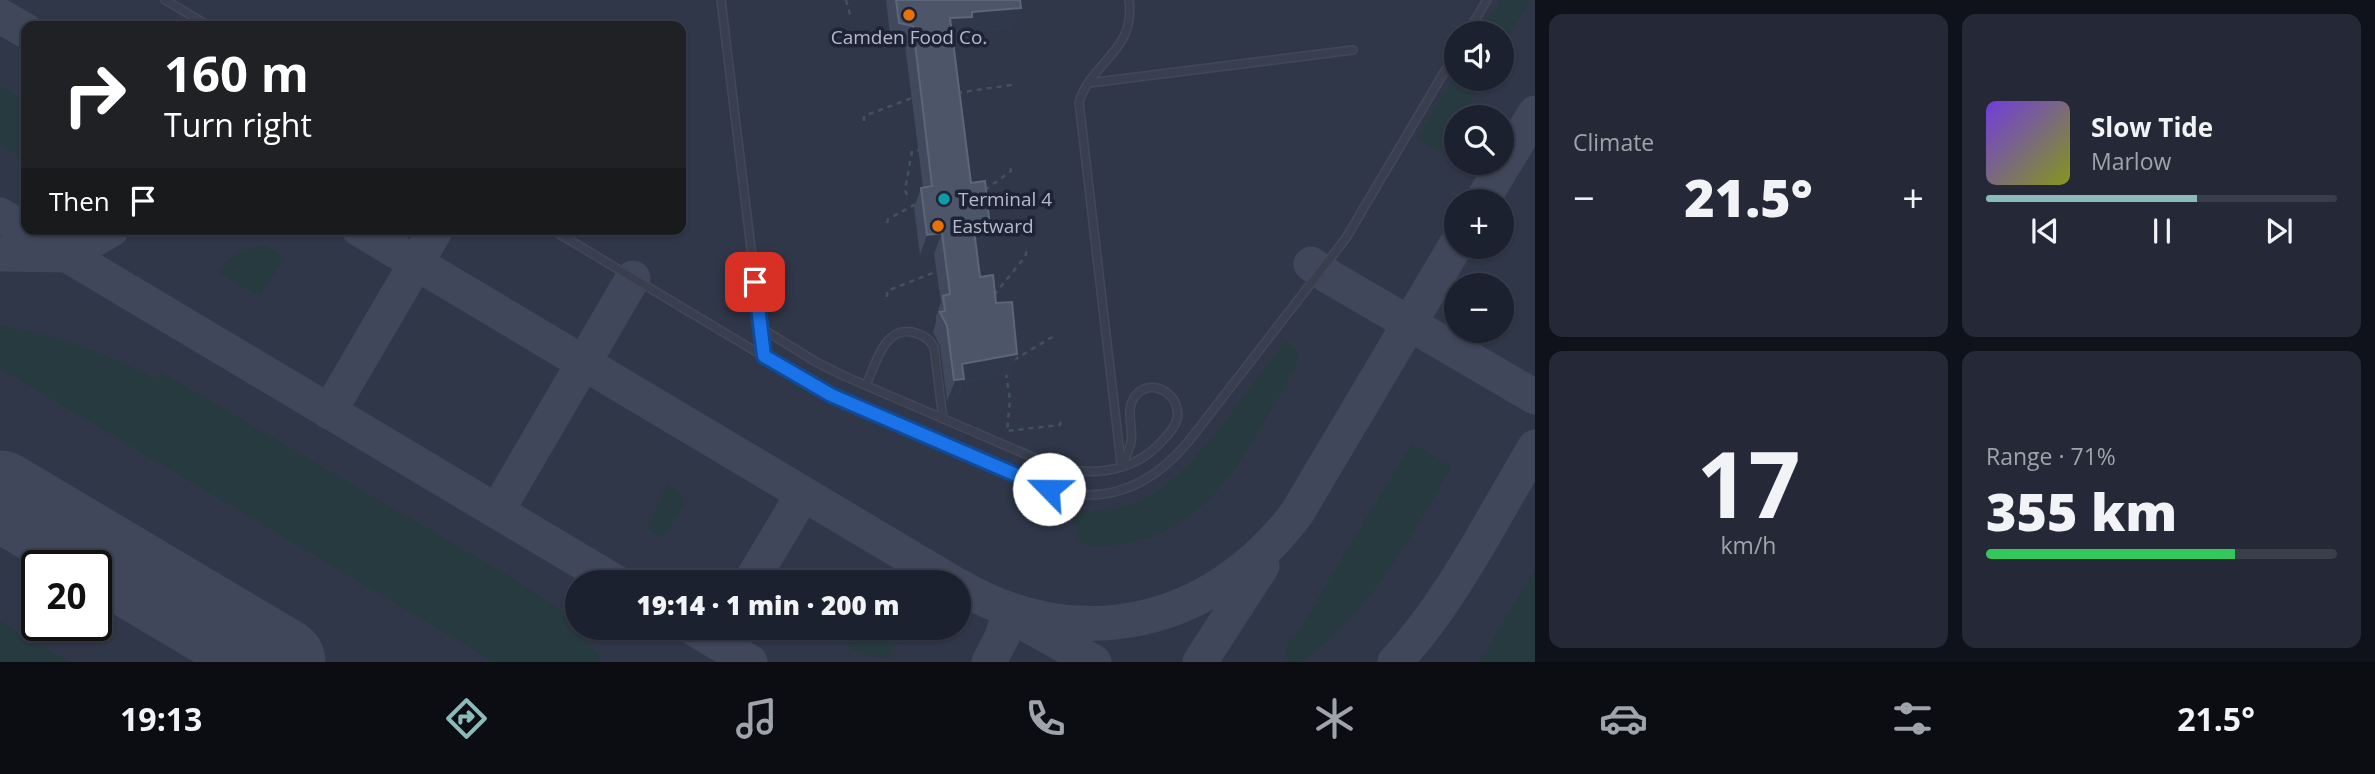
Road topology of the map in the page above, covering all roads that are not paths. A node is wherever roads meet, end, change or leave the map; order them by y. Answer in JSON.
{"nodes":[{"id":1,"x":165,"y":0,"type":"edge"},
{"id":2,"x":721,"y":0,"type":"edge"},
{"id":3,"x":1129,"y":0,"type":"edge"},
{"id":4,"x":1487,"y":0,"type":"edge"},
{"id":5,"x":201,"y":21,"type":"edge"},
{"id":6,"x":1474,"y":21,"type":"edge"},
{"id":7,"x":1353,"y":50,"type":"dead end"},
{"id":8,"x":1444,"y":72,"type":"edge"},
{"id":9,"x":1089,"y":83,"type":"junction"},
{"id":10,"x":561,"y":235,"type":"edge"},
{"id":11,"x":761,"y":328,"type":"junction"},
{"id":12,"x":764,"y":356,"type":"junction"},
{"id":13,"x":866,"y":385,"type":"junction"},
{"id":14,"x":943,"y":419,"type":"junction"},
{"id":15,"x":1121,"y":467,"type":"junction"}],
"edges":[{"from":1,"to":5,"type":"lane"},
{"from":2,"to":11,"type":"lane"},
{"from":3,"to":9,"type":"lane"},
{"from":4,"to":6,"type":"lane"},
{"from":7,"to":9,"type":"lane"},
{"from":8,"to":12,"type":"lane"},
{"from":9,"to":15,"type":"lane"},
{"from":10,"to":12,"type":"lane"},
{"from":11,"to":12,"type":"lane"},
{"from":11,"to":13,"type":"lane"},
{"from":13,"to":14,"type":"lane"},
{"from":13,"to":14,"type":"lane"},
{"from":14,"to":15,"type":"lane"},
{"from":15,"to":15,"type":"lane"}]}
